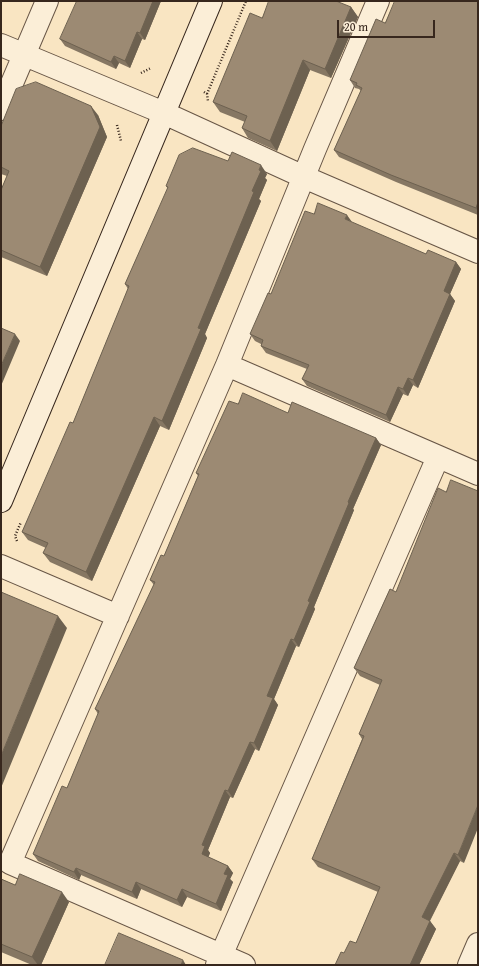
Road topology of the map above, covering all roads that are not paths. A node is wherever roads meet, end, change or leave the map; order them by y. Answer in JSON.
{"nodes":[{"id":1,"x":47,"y":1,"type":"edge"},
{"id":2,"x":211,"y":1,"type":"edge"},
{"id":3,"x":378,"y":1,"type":"edge"},
{"id":4,"x":1,"y":45,"type":"edge"},
{"id":5,"x":25,"y":55,"type":"junction"},
{"id":6,"x":1,"y":109,"type":"edge"},
{"id":7,"x":164,"y":113,"type":"junction"},
{"id":8,"x":304,"y":177,"type":"junction"},
{"id":9,"x":478,"y":252,"type":"edge"},
{"id":10,"x":227,"y":365,"type":"junction"},
{"id":11,"x":438,"y":457,"type":"junction"},
{"id":12,"x":478,"y":474,"type":"edge"},
{"id":13,"x":1,"y":501,"type":"edge"},
{"id":14,"x":1,"y":566,"type":"edge"},
{"id":15,"x":118,"y":616,"type":"junction"},
{"id":16,"x":478,"y":944,"type":"edge"},
{"id":17,"x":220,"y":960,"type":"edge"},
{"id":18,"x":244,"y":965,"type":"edge"},
{"id":19,"x":469,"y":965,"type":"edge"}],
"edges":[{"from":1,"to":5,"type":"street"},
{"from":2,"to":7,"type":"street"},
{"from":3,"to":8,"type":"street"},
{"from":4,"to":5,"type":"street"},
{"from":5,"to":6,"type":"street"},
{"from":5,"to":7,"type":"street"},
{"from":7,"to":8,"type":"street"},
{"from":7,"to":13,"type":"street"},
{"from":8,"to":9,"type":"street"},
{"from":8,"to":10,"type":"street"},
{"from":10,"to":11,"type":"street"},
{"from":10,"to":15,"type":"street"},
{"from":11,"to":12,"type":"street"},
{"from":11,"to":17,"type":"street"},
{"from":14,"to":15,"type":"street"},
{"from":15,"to":17,"type":"street"},
{"from":16,"to":19,"type":"street"},
{"from":17,"to":18,"type":"street"}]}
